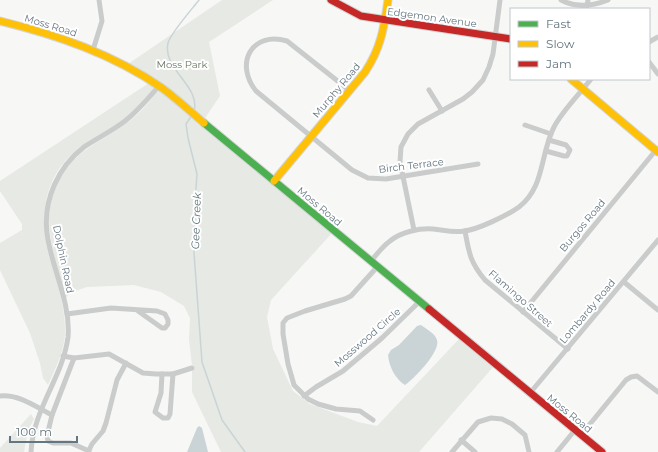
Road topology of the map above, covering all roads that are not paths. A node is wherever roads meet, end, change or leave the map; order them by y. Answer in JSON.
{"nodes":[{"id":1,"x":99,"y":0,"type":"edge"},
{"id":2,"x":331,"y":0,"type":"edge"},
{"id":3,"x":388,"y":0,"type":"edge"},
{"id":4,"x":500,"y":0,"type":"edge"},
{"id":5,"x":561,"y":0,"type":"edge"},
{"id":6,"x":588,"y":0,"type":"edge"},
{"id":7,"x":608,"y":0,"type":"edge"},
{"id":8,"x":576,"y":3,"type":"edge"},
{"id":9,"x":587,"y":6,"type":"junction"},
{"id":10,"x":385,"y":20,"type":"junction"},
{"id":11,"x":0,"y":21,"type":"edge"},
{"id":12,"x":496,"y":36,"type":"junction"},
{"id":13,"x":510,"y":39,"type":"edge"},
{"id":14,"x":93,"y":50,"type":"junction"},
{"id":15,"x":650,"y":63,"type":"edge"},
{"id":16,"x":658,"y":74,"type":"edge"},
{"id":17,"x":572,"y":80,"type":"edge"},
{"id":18,"x":590,"y":80,"type":"edge"},
{"id":19,"x":158,"y":86,"type":"junction"},
{"id":20,"x":583,"y":89,"type":"junction"},
{"id":21,"x":349,"y":90,"type":"junction"},
{"id":22,"x":429,"y":90,"type":"dead end"},
{"id":23,"x":442,"y":111,"type":"junction"},
{"id":24,"x":525,"y":125,"type":"dead end"},
{"id":25,"x":312,"y":136,"type":"junction"},
{"id":26,"x":550,"y":137,"type":"junction"},
{"id":27,"x":546,"y":151,"type":"junction"},
{"id":28,"x":657,"y":151,"type":"edge"},
{"id":29,"x":478,"y":164,"type":"dead end"},
{"id":30,"x":402,"y":177,"type":"junction"},
{"id":31,"x":274,"y":181,"type":"junction"},
{"id":32,"x":414,"y":230,"type":"junction"},
{"id":33,"x":465,"y":231,"type":"junction"},
{"id":34,"x":658,"y":240,"type":"edge"},
{"id":35,"x":371,"y":261,"type":"junction"},
{"id":36,"x":378,"y":266,"type":"junction"},
{"id":37,"x":624,"y":282,"type":"junction"},
{"id":38,"x":420,"y":301,"type":"junction"},
{"id":39,"x":658,"y":310,"type":"edge"},
{"id":40,"x":138,"y":311,"type":"junction"},
{"id":41,"x":523,"y":312,"type":"junction"},
{"id":42,"x":67,"y":314,"type":"junction"},
{"id":43,"x":568,"y":349,"type":"junction"},
{"id":44,"x":63,"y":356,"type":"junction"},
{"id":45,"x":74,"y":358,"type":"junction"},
{"id":46,"x":126,"y":363,"type":"junction"},
{"id":47,"x":192,"y":368,"type":"dead end"},
{"id":48,"x":162,"y":374,"type":"junction"},
{"id":49,"x":172,"y":374,"type":"junction"},
{"id":50,"x":658,"y":392,"type":"edge"},
{"id":51,"x":530,"y":393,"type":"junction"},
{"id":52,"x":0,"y":396,"type":"edge"},
{"id":53,"x":304,"y":396,"type":"junction"},
{"id":54,"x":41,"y":409,"type":"junction"},
{"id":55,"x":52,"y":415,"type":"junction"},
{"id":56,"x":374,"y":420,"type":"dead end"},
{"id":57,"x":575,"y":430,"type":"junction"},
{"id":58,"x":581,"y":435,"type":"junction"},
{"id":59,"x":462,"y":440,"type":"junction"},
{"id":60,"x":88,"y":451,"type":"edge"},
{"id":61,"x":31,"y":452,"type":"edge"},
{"id":62,"x":453,"y":452,"type":"edge"},
{"id":63,"x":475,"y":452,"type":"edge"},
{"id":64,"x":528,"y":452,"type":"edge"},
{"id":65,"x":557,"y":452,"type":"edge"},
{"id":66,"x":602,"y":452,"type":"edge"}],
"edges":[{"from":1,"to":14,"type":"street"},
{"from":2,"to":10,"type":"street","name":"Edgemon Avenue"},
{"from":3,"to":10,"type":"street","name":"Murphy Road"},
{"from":4,"to":12,"type":"street"},
{"from":5,"to":8,"type":"street"},
{"from":6,"to":9,"type":"street"},
{"from":7,"to":9,"type":"street"},
{"from":8,"to":9,"type":"street"},
{"from":10,"to":12,"type":"street","name":"Edgemon Avenue"},
{"from":10,"to":21,"type":"street","name":"Murphy Road"},
{"from":11,"to":14,"type":"street","name":"Moss Road"},
{"from":12,"to":13,"type":"street","name":"Edgemon Avenue"},
{"from":12,"to":23,"type":"street"},
{"from":14,"to":19,"type":"street","name":"Moss Road"},
{"from":15,"to":16,"type":"street"},
{"from":17,"to":20,"type":"street"},
{"from":18,"to":20,"type":"street"},
{"from":19,"to":31,"type":"street","name":"Moss Road"},
{"from":19,"to":42,"type":"street","name":"Dolphin Road"},
{"from":20,"to":26,"type":"street"},
{"from":20,"to":28,"type":"street"},
{"from":21,"to":25,"type":"street","name":"Murphy Road"},
{"from":21,"to":25,"type":"street","name":"Birch Terrace"},
{"from":22,"to":23,"type":"street"},
{"from":23,"to":30,"type":"street"},
{"from":24,"to":26,"type":"street"},
{"from":25,"to":30,"type":"street","name":"Birch Terrace"},
{"from":25,"to":31,"type":"street","name":"Murphy Road"},
{"from":26,"to":27,"type":"street"},
{"from":26,"to":27,"type":"street"},
{"from":27,"to":33,"type":"street"},
{"from":28,"to":41,"type":"street","name":"Burgos Road"},
{"from":29,"to":30,"type":"street","name":"Birch Terrace"},
{"from":30,"to":32,"type":"street"},
{"from":31,"to":35,"type":"street","name":"Moss Road"},
{"from":32,"to":33,"type":"street"},
{"from":32,"to":35,"type":"street"},
{"from":33,"to":41,"type":"street","name":"Flamingo Street"},
{"from":34,"to":37,"type":"street","name":"Lombardy Road"},
{"from":35,"to":36,"type":"street","name":"Moss Road"},
{"from":36,"to":38,"type":"street","name":"Moss Road"},
{"from":36,"to":53,"type":"street"},
{"from":37,"to":39,"type":"street"},
{"from":37,"to":43,"type":"street","name":"Lombardy Road"},
{"from":38,"to":51,"type":"street","name":"Moss Road"},
{"from":38,"to":53,"type":"street","name":"Mosswood Circle"},
{"from":40,"to":40,"type":"street"},
{"from":40,"to":42,"type":"street"},
{"from":41,"to":43,"type":"street","name":"Flamingo Street"},
{"from":42,"to":44,"type":"street","name":"Dolphin Road"},
{"from":43,"to":51,"type":"street","name":"Lombardy Road"},
{"from":44,"to":45,"type":"street"},
{"from":44,"to":54,"type":"street","name":"Dolphin Road"},
{"from":45,"to":46,"type":"street"},
{"from":45,"to":55,"type":"street"},
{"from":46,"to":48,"type":"street"},
{"from":46,"to":60,"type":"street"},
{"from":47,"to":49,"type":"street"},
{"from":48,"to":49,"type":"street"},
{"from":48,"to":49,"type":"street"},
{"from":50,"to":58,"type":"street"},
{"from":51,"to":57,"type":"street","name":"Moss Road"},
{"from":52,"to":54,"type":"street"},
{"from":53,"to":56,"type":"street"},
{"from":54,"to":55,"type":"street"},
{"from":54,"to":61,"type":"street","name":"Dolphin Road"},
{"from":55,"to":60,"type":"street"},
{"from":57,"to":58,"type":"street","name":"Moss Road"},
{"from":57,"to":65,"type":"street"},
{"from":58,"to":66,"type":"street","name":"Moss Road"},
{"from":59,"to":62,"type":"street"},
{"from":59,"to":63,"type":"street"},
{"from":59,"to":64,"type":"street"}]}
